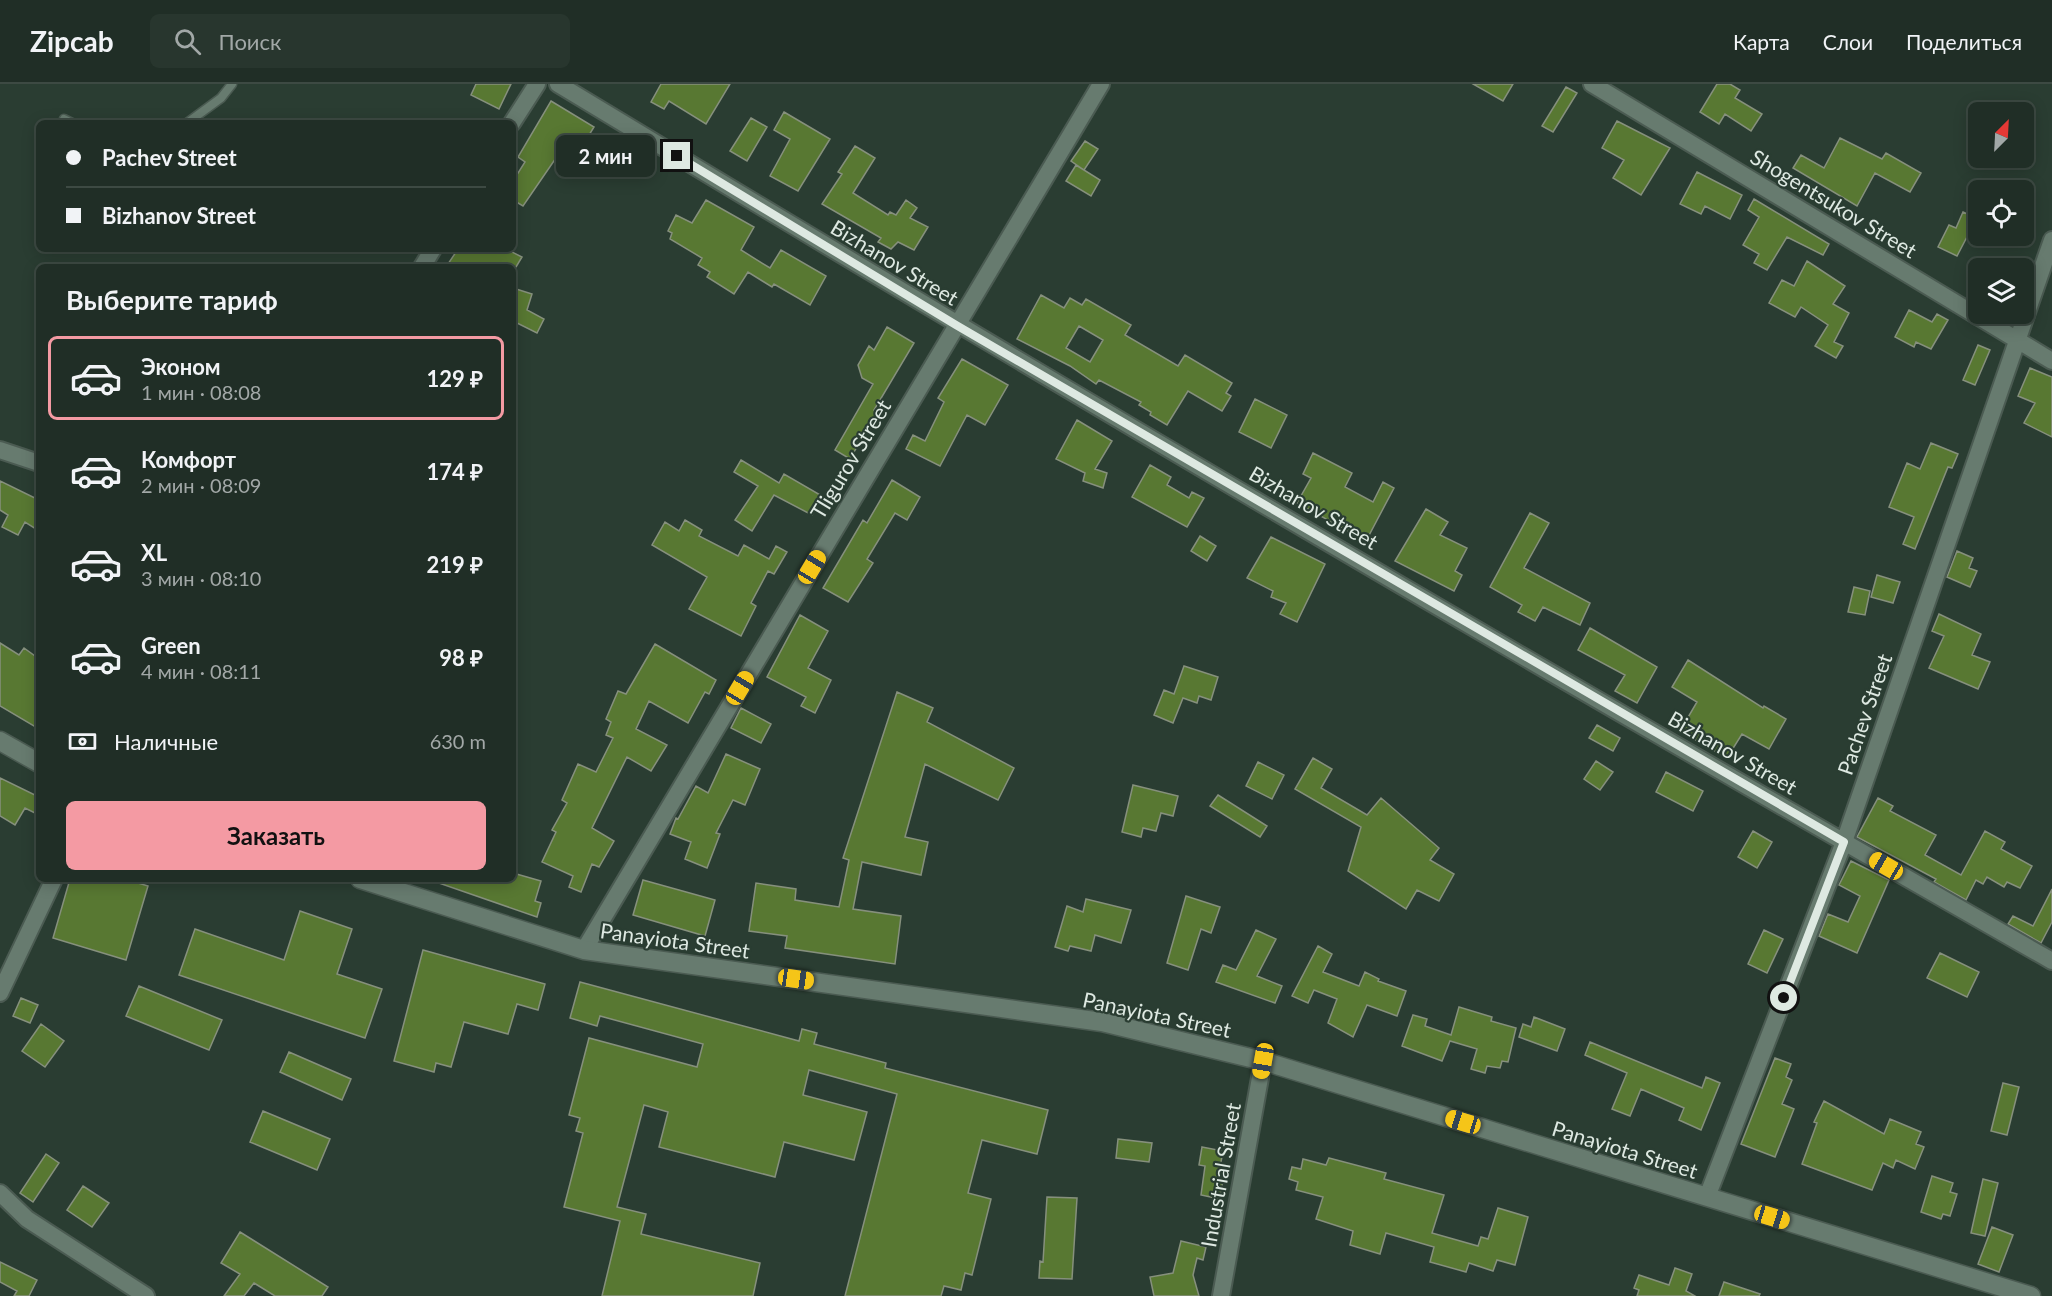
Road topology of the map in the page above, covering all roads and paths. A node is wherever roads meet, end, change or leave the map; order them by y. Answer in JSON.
{"nodes":[{"id":1,"x":232,"y":84,"type":"edge"},
{"id":2,"x":537,"y":84,"type":"edge"},
{"id":3,"x":558,"y":84,"type":"edge"},
{"id":4,"x":1101,"y":84,"type":"edge"},
{"id":5,"x":1592,"y":84,"type":"edge"},
{"id":6,"x":192,"y":120,"type":"edge"},
{"id":7,"x":514,"y":120,"type":"edge"},
{"id":8,"x":2052,"y":240,"type":"edge"},
{"id":9,"x":956,"y":325,"type":"junction"},
{"id":10,"x":2016,"y":339,"type":"junction"},
{"id":11,"x":2052,"y":361,"type":"edge"},
{"id":12,"x":0,"y":450,"type":"edge"},
{"id":13,"x":36,"y":462,"type":"edge"},
{"id":14,"x":0,"y":741,"type":"edge"},
{"id":15,"x":36,"y":762,"type":"edge"},
{"id":16,"x":1844,"y":842,"type":"junction"},
{"id":17,"x":53,"y":882,"type":"edge"},
{"id":18,"x":369,"y":882,"type":"edge"},
{"id":19,"x":584,"y":950,"type":"junction"},
{"id":20,"x":2052,"y":961,"type":"edge"},
{"id":21,"x":0,"y":993,"type":"edge"},
{"id":22,"x":1263,"y":1061,"type":"junction"},
{"id":23,"x":0,"y":1193,"type":"edge"},
{"id":24,"x":1707,"y":1197,"type":"junction"},
{"id":25,"x":146,"y":1296,"type":"edge"},
{"id":26,"x":1221,"y":1296,"type":"edge"},
{"id":27,"x":2031,"y":1296,"type":"edge"}],
"edges":[{"from":1,"to":6,"type":"lane"},
{"from":2,"to":7,"type":"street"},
{"from":3,"to":9,"type":"street","name":"Bizhanov Street"},
{"from":4,"to":9,"type":"street","name":"Tligurov Street"},
{"from":5,"to":10,"type":"street","name":"Shogentsukov Street"},
{"from":8,"to":10,"type":"street","name":"Pachev Street"},
{"from":9,"to":16,"type":"street","name":"Bizhanov Street"},
{"from":9,"to":19,"type":"street","name":"Tligurov Street"},
{"from":10,"to":11,"type":"street","name":"Shogentsukov Street"},
{"from":10,"to":16,"type":"street","name":"Pachev Street"},
{"from":12,"to":13,"type":"street"},
{"from":14,"to":15,"type":"street"},
{"from":16,"to":20,"type":"street","name":"Bizhanov Street"},
{"from":16,"to":24,"type":"street","name":"Pachev Street"},
{"from":17,"to":21,"type":"street"},
{"from":18,"to":19,"type":"street","name":"Panayiota Street"},
{"from":19,"to":22,"type":"street","name":"Panayiota Street"},
{"from":22,"to":24,"type":"street","name":"Panayiota Street"},
{"from":22,"to":26,"type":"street","name":"Industrial Street"},
{"from":23,"to":25,"type":"street"},
{"from":24,"to":27,"type":"street","name":"Panayiota Street"}]}
